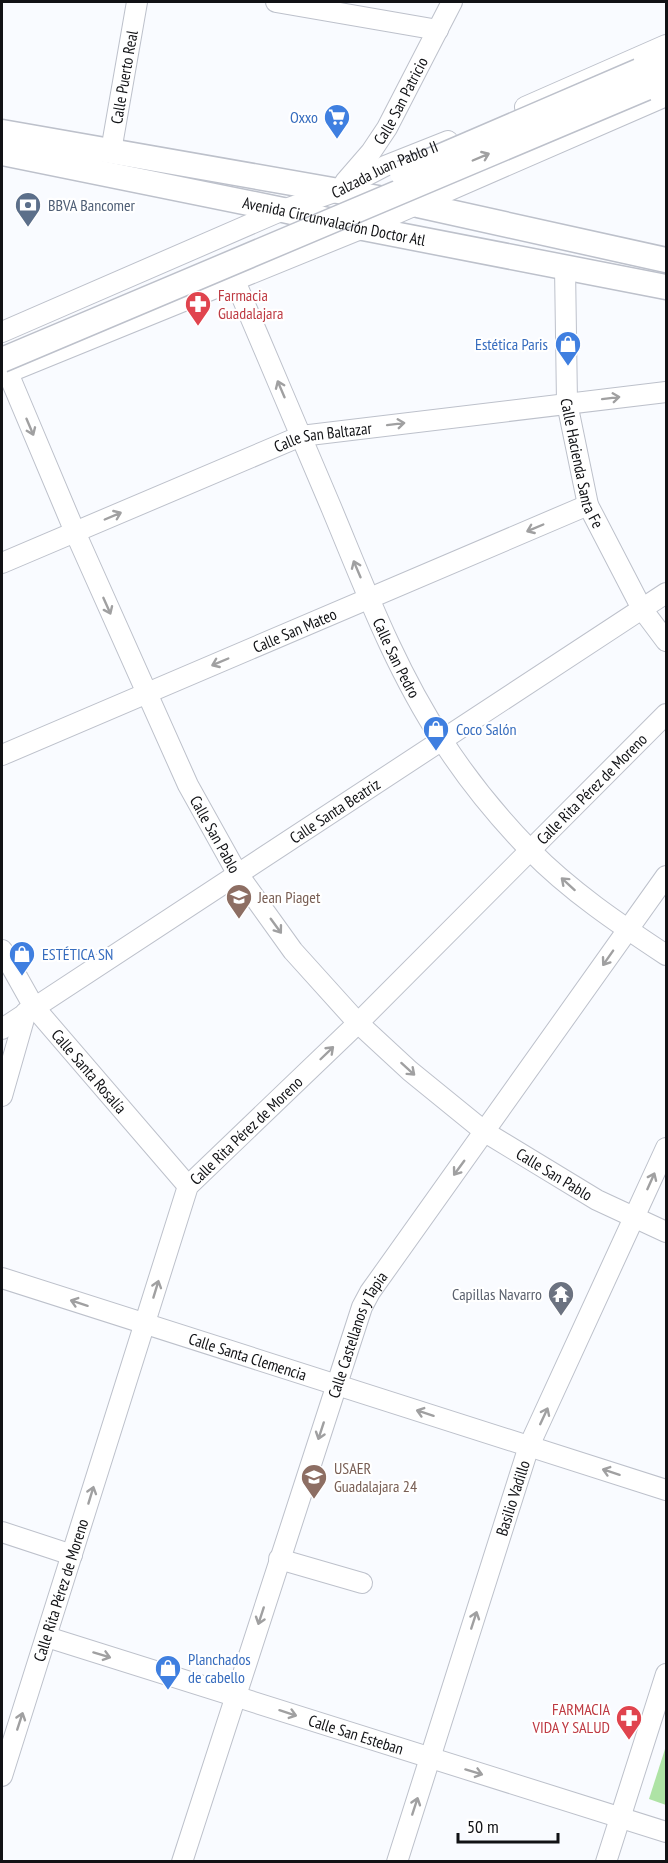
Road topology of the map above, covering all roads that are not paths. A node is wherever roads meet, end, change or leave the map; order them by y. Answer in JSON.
{"nodes":[{"id":1,"x":137,"y":2,"type":"edge"},
{"id":2,"x":276,"y":2,"type":"edge"},
{"id":3,"x":452,"y":2,"type":"edge"},
{"id":4,"x":438,"y":30,"type":"junction"},
{"id":5,"x":666,"y":45,"type":"edge"},
{"id":6,"x":666,"y":59,"type":"edge"},
{"id":7,"x":654,"y":84,"type":"edge"},
{"id":8,"x":442,"y":143,"type":"junction"},
{"id":9,"x":3,"y":149,"type":"edge"},
{"id":10,"x":111,"y":152,"type":"junction"},
{"id":11,"x":459,"y":186,"type":"junction"},
{"id":12,"x":337,"y":191,"type":"junction"},
{"id":13,"x":418,"y":205,"type":"junction"},
{"id":14,"x":283,"y":210,"type":"junction"},
{"id":15,"x":252,"y":224,"type":"junction"},
{"id":16,"x":363,"y":228,"type":"junction"},
{"id":17,"x":666,"y":260,"type":"edge"},
{"id":18,"x":277,"y":264,"type":"junction"},
{"id":19,"x":565,"y":267,"type":"junction"},
{"id":20,"x":235,"y":281,"type":"junction"},
{"id":21,"x":666,"y":287,"type":"edge"},
{"id":22,"x":2,"y":332,"type":"edge"},
{"id":23,"x":2,"y":344,"type":"edge"},
{"id":24,"x":4,"y":369,"type":"edge"},
{"id":25,"x":666,"y":392,"type":"edge"},
{"id":26,"x":567,"y":403,"type":"junction"},
{"id":27,"x":301,"y":436,"type":"junction"},
{"id":28,"x":588,"y":505,"type":"junction"},
{"id":29,"x":75,"y":532,"type":"junction"},
{"id":30,"x":2,"y":563,"type":"edge"},
{"id":31,"x":666,"y":593,"type":"edge"},
{"id":32,"x":369,"y":598,"type":"junction"},
{"id":33,"x":642,"y":609,"type":"junction"},
{"id":34,"x":666,"y":641,"type":"edge"},
{"id":35,"x":146,"y":693,"type":"junction"},
{"id":36,"x":666,"y":714,"type":"edge"},
{"id":37,"x":442,"y":740,"type":"junction"},
{"id":38,"x":2,"y":755,"type":"edge"},
{"id":39,"x":530,"y":850,"type":"junction"},
{"id":40,"x":237,"y":873,"type":"junction"},
{"id":41,"x":666,"y":876,"type":"edge"},
{"id":42,"x":628,"y":930,"type":"junction"},
{"id":43,"x":2,"y":950,"type":"edge"},
{"id":44,"x":666,"y":955,"type":"edge"},
{"id":45,"x":30,"y":1010,"type":"junction"},
{"id":46,"x":358,"y":1023,"type":"junction"},
{"id":47,"x":2,"y":1029,"type":"edge"},
{"id":48,"x":2,"y":1096,"type":"edge"},
{"id":49,"x":485,"y":1132,"type":"junction"},
{"id":50,"x":666,"y":1148,"type":"edge"},
{"id":51,"x":188,"y":1186,"type":"junction"},
{"id":52,"x":634,"y":1219,"type":"junction"},
{"id":53,"x":666,"y":1232,"type":"edge"},
{"id":54,"x":2,"y":1278,"type":"edge"},
{"id":55,"x":145,"y":1324,"type":"junction"},
{"id":56,"x":336,"y":1384,"type":"junction"},
{"id":57,"x":530,"y":1446,"type":"junction"},
{"id":58,"x":666,"y":1490,"type":"edge"},
{"id":59,"x":2,"y":1532,"type":"edge"},
{"id":60,"x":72,"y":1555,"type":"junction"},
{"id":61,"x":279,"y":1559,"type":"junction"},
{"id":62,"x":362,"y":1583,"type":"dead end"},
{"id":63,"x":46,"y":1637,"type":"junction"},
{"id":64,"x":666,"y":1674,"type":"edge"},
{"id":65,"x":235,"y":1696,"type":"junction"},
{"id":66,"x":431,"y":1758,"type":"junction"},
{"id":67,"x":2,"y":1776,"type":"edge"},
{"id":68,"x":619,"y":1817,"type":"junction"},
{"id":69,"x":666,"y":1832,"type":"edge"},
{"id":70,"x":182,"y":1862,"type":"edge"},
{"id":71,"x":397,"y":1862,"type":"edge"},
{"id":72,"x":606,"y":1862,"type":"edge"}],
"edges":[{"from":1,"to":10,"type":"street","name":"Calle Puerto Real"},
{"from":2,"to":4,"type":"street"},
{"from":3,"to":4,"type":"street","name":"Calle San Patricio"},
{"from":4,"to":12,"type":"street","name":"Calle San Patricio"},
{"from":5,"to":8,"type":"street","name":"Calzada Juan Pablo II"},
{"from":6,"to":7,"type":"main road","name":"Calzada Juan Pablo II"},
{"from":7,"to":11,"type":"street","name":"Calzada Juan Pablo II"},
{"from":7,"to":23,"type":"main road","name":"Calzada Juan Pablo II","bridge":true},
{"from":24,"to":7,"type":"main road","name":"Calzada Juan Pablo II","one_way":true,"bridge":true},
{"from":8,"to":11,"type":"street"},
{"from":8,"to":12,"type":"street","name":"Calzada Juan Pablo II"},
{"from":9,"to":10,"type":"main road","name":"Avenida Circunvalación Doctor Atl"},
{"from":9,"to":14,"type":"main road","name":"Avenida Circunvalación Doctor Atl"},
{"from":10,"to":12,"type":"main road","name":"Avenida Circunvalación Doctor Atl"},
{"from":11,"to":13,"type":"street","name":"Calzada Juan Pablo II"},
{"from":12,"to":13,"type":"main road","name":"Avenida Circunvalación Doctor Atl"},
{"from":12,"to":14,"type":"street","name":"Calzada Juan Pablo II"},
{"from":13,"to":16,"type":"street","name":"Calzada Juan Pablo II"},
{"from":13,"to":17,"type":"main road","name":"Avenida Circunvalación Doctor Atl"},
{"from":14,"to":15,"type":"street","name":"Calzada Juan Pablo II"},
{"from":14,"to":16,"type":"main road","name":"Avenida Circunvalación Doctor Atl"},
{"from":15,"to":18,"type":"street"},
{"from":15,"to":22,"type":"street","name":"Calzada Juan Pablo II"},
{"from":16,"to":18,"type":"street","name":"Calzada Juan Pablo II"},
{"from":16,"to":19,"type":"main road","name":"Avenida Circunvalación Doctor Atl"},
{"from":18,"to":20,"type":"street","name":"Calzada Juan Pablo II"},
{"from":19,"to":21,"type":"main road","name":"Avenida Circunvalación Doctor Atl"},
{"from":19,"to":26,"type":"street","name":"Calle Hacienda Santa Fe"},
{"from":20,"to":24,"type":"street","name":"Calzada Juan Pablo II"},
{"from":27,"to":20,"type":"street","name":"Calle San Pedro","one_way":true},
{"from":24,"to":29,"type":"street","name":"Calle San Pablo","one_way":true},
{"from":26,"to":25,"type":"street","name":"Calle San Baltazar","one_way":true},
{"from":27,"to":26,"type":"street","name":"Calle San Baltazar","one_way":true},
{"from":26,"to":28,"type":"street","name":"Calle Hacienda Santa Fe"},
{"from":29,"to":27,"type":"street","name":"Calle San Baltazar","one_way":true},
{"from":32,"to":27,"type":"street","name":"Calle San Pedro","one_way":true},
{"from":28,"to":32,"type":"street","name":"Calle San Mateo","one_way":true},
{"from":28,"to":33,"type":"street","name":"Calle Hacienda Santa Fe"},
{"from":29,"to":30,"type":"street","name":"Calle San Baltazar"},
{"from":29,"to":35,"type":"street","name":"Calle San Pablo","one_way":true},
{"from":31,"to":33,"type":"street","name":"Calle Santa Beatriz"},
{"from":32,"to":35,"type":"street","name":"Calle San Mateo","one_way":true},
{"from":32,"to":37,"type":"street","name":"Calle San Pedro"},
{"from":33,"to":34,"type":"street","name":"Calle Hacienda Santa Fe"},
{"from":33,"to":37,"type":"street","name":"Calle Santa Beatriz"},
{"from":35,"to":38,"type":"street","name":"Calle San Mateo"},
{"from":35,"to":40,"type":"street","name":"Calle San Pablo"},
{"from":36,"to":39,"type":"street","name":"Calle Rita Pérez de Moreno"},
{"from":37,"to":39,"type":"street","name":"Calle San Pedro"},
{"from":37,"to":40,"type":"street","name":"Calle Santa Beatriz"},
{"from":42,"to":39,"type":"street","name":"Calle San Pedro","one_way":true},
{"from":39,"to":46,"type":"street","name":"Calle Rita Pérez de Moreno"},
{"from":40,"to":45,"type":"street","name":"Calle Santa Beatriz"},
{"from":40,"to":46,"type":"street","name":"Calle San Pablo","one_way":true},
{"from":41,"to":42,"type":"street","name":"Calle Castellanos y Tapia"},
{"from":42,"to":44,"type":"street","name":"Calle San Pedro"},
{"from":42,"to":49,"type":"street","name":"Calle Castellanos y Tapia","one_way":true},
{"from":43,"to":45,"type":"street","name":"Calle Santa Rosalía"},
{"from":45,"to":47,"type":"street","name":"Calle Santa Beatriz"},
{"from":45,"to":48,"type":"street"},
{"from":45,"to":51,"type":"street","name":"Calle Santa Rosalía"},
{"from":46,"to":49,"type":"street","name":"Calle San Pablo","one_way":true},
{"from":51,"to":46,"type":"street","name":"Calle Rita Pérez de Moreno","one_way":true},
{"from":49,"to":52,"type":"street","name":"Calle San Pablo"},
{"from":49,"to":56,"type":"street","name":"Calle Castellanos y Tapia","one_way":true},
{"from":52,"to":50,"type":"street","name":"Basilio Vadillo","one_way":true},
{"from":55,"to":51,"type":"street","name":"Calle Rita Pérez de Moreno","one_way":true},
{"from":52,"to":53,"type":"street","name":"Calle San Pablo"},
{"from":57,"to":52,"type":"street","name":"Basilio Vadillo","one_way":true},
{"from":55,"to":54,"type":"street","name":"Calle Santa Clemencia","one_way":true},
{"from":55,"to":56,"type":"street","name":"Calle Santa Clemencia"},
{"from":60,"to":55,"type":"street","name":"Calle Rita Pérez de Moreno","one_way":true},
{"from":57,"to":56,"type":"street","name":"Calle Santa Clemencia","one_way":true},
{"from":56,"to":61,"type":"street","name":"Calle Castellanos y Tapia","one_way":true},
{"from":58,"to":57,"type":"street","name":"Calle Santa Clemencia","one_way":true},
{"from":66,"to":57,"type":"street","name":"Basilio Vadillo","one_way":true},
{"from":59,"to":60,"type":"street"},
{"from":60,"to":63,"type":"street","name":"Calle Rita Pérez de Moreno"},
{"from":61,"to":62,"type":"street"},
{"from":61,"to":65,"type":"street","name":"Calle Castellanos y Tapia","one_way":true},
{"from":63,"to":65,"type":"street","name":"Calle San Esteban","one_way":true},
{"from":67,"to":63,"type":"street","name":"Calle Rita Pérez de Moreno","one_way":true},
{"from":64,"to":68,"type":"street"},
{"from":65,"to":66,"type":"street","name":"Calle San Esteban","one_way":true},
{"from":65,"to":70,"type":"street","name":"Calle Castellanos y Tapia"},
{"from":66,"to":68,"type":"street","name":"Calle San Esteban","one_way":true},
{"from":71,"to":66,"type":"street","name":"Basilio Vadillo","one_way":true},
{"from":68,"to":69,"type":"street","name":"Calle San Esteban"},
{"from":68,"to":72,"type":"street"}]}
